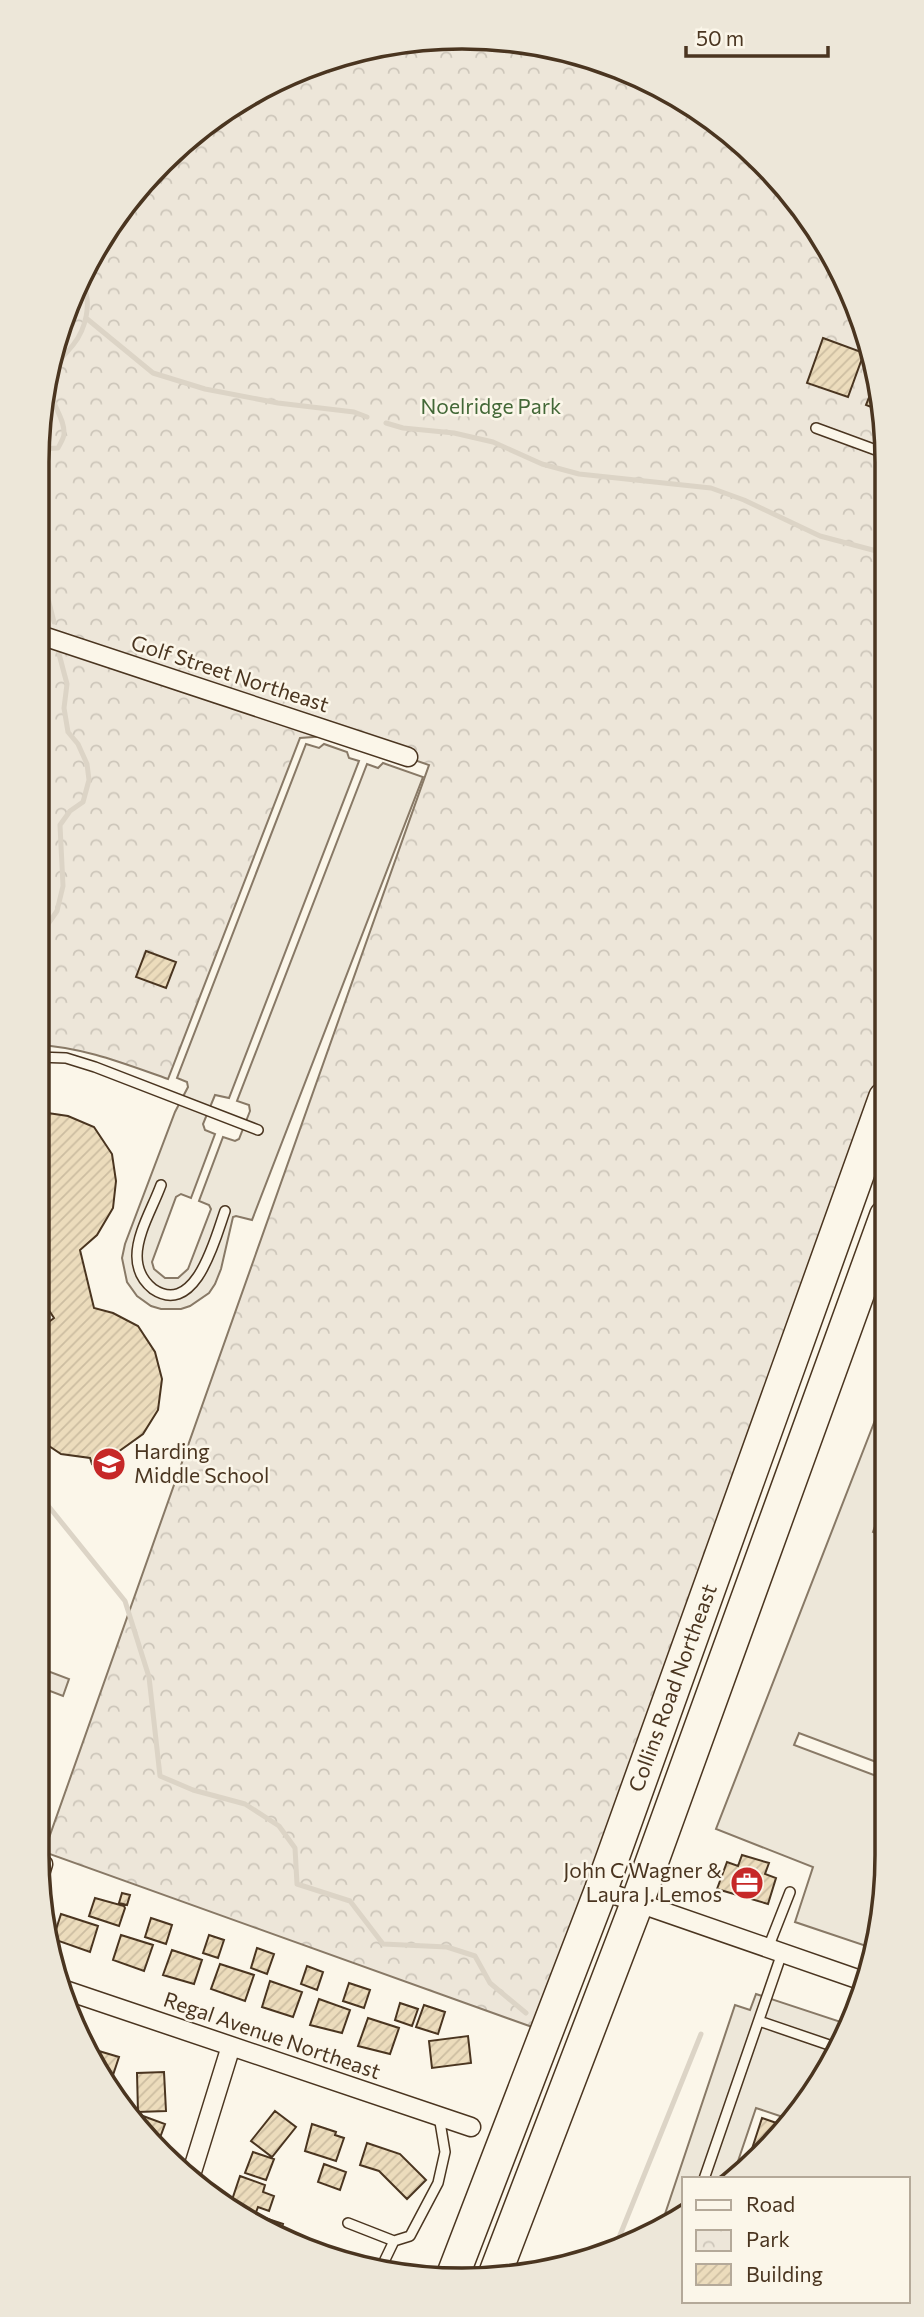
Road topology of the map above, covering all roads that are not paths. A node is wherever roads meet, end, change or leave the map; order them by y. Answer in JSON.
{"nodes":[{"id":1,"x":816,"y":428,"type":"dead end"},
{"id":2,"x":875,"y":450,"type":"edge"},
{"id":3,"x":49,"y":638,"type":"edge"},
{"id":4,"x":408,"y":757,"type":"dead end"},
{"id":5,"x":49,"y":1057,"type":"edge"},
{"id":6,"x":875,"y":1126,"type":"edge"},
{"id":7,"x":258,"y":1130,"type":"dead end"},
{"id":8,"x":161,"y":1185,"type":"dead end"},
{"id":9,"x":225,"y":1211,"type":"dead end"},
{"id":10,"x":875,"y":1246,"type":"edge"},
{"id":11,"x":601,"y":1890,"type":"junction"},
{"id":12,"x":790,"y":1892,"type":"dead end"},
{"id":13,"x":637,"y":1903,"type":"junction"},
{"id":14,"x":775,"y":1950,"type":"junction"},
{"id":15,"x":856,"y":1978,"type":"edge"},
{"id":16,"x":73,"y":1993,"type":"edge"},
{"id":17,"x":759,"y":2021,"type":"junction"},
{"id":18,"x":829,"y":2045,"type":"edge"},
{"id":19,"x":230,"y":2046,"type":"junction"},
{"id":20,"x":439,"y":2116,"type":"junction"},
{"id":21,"x":471,"y":2127,"type":"dead end"},
{"id":22,"x":193,"y":2168,"type":"edge"},
{"id":23,"x":705,"y":2177,"type":"edge"},
{"id":24,"x":348,"y":2223,"type":"dead end"},
{"id":25,"x":394,"y":2241,"type":"junction"},
{"id":26,"x":385,"y":2261,"type":"edge"},
{"id":27,"x":498,"y":2266,"type":"edge"},
{"id":28,"x":456,"y":2268,"type":"edge"}],
"edges":[{"from":1,"to":2,"type":"lane"},
{"from":3,"to":4,"type":"street","name":"Golf Street Northeast"},
{"from":5,"to":7,"type":"lane"},
{"from":6,"to":11,"type":"highway","name":"Collins Road Northeast"},
{"from":8,"to":9,"type":"lane"},
{"from":10,"to":13,"type":"highway","name":"Collins Road Northeast"},
{"from":11,"to":13,"type":"street"},
{"from":11,"to":28,"type":"highway","name":"Collins Road Northeast"},
{"from":12,"to":14,"type":"lane"},
{"from":13,"to":14,"type":"street"},
{"from":13,"to":27,"type":"highway","name":"Collins Road Northeast"},
{"from":14,"to":15,"type":"street"},
{"from":14,"to":17,"type":"lane"},
{"from":16,"to":19,"type":"street","name":"Regal Avenue Northeast"},
{"from":17,"to":18,"type":"lane"},
{"from":17,"to":23,"type":"lane"},
{"from":19,"to":20,"type":"street","name":"Regal Avenue Northeast"},
{"from":19,"to":22,"type":"street"},
{"from":20,"to":21,"type":"street","name":"Regal Avenue Northeast"},
{"from":20,"to":25,"type":"lane"},
{"from":24,"to":25,"type":"lane"},
{"from":25,"to":26,"type":"lane"}]}
